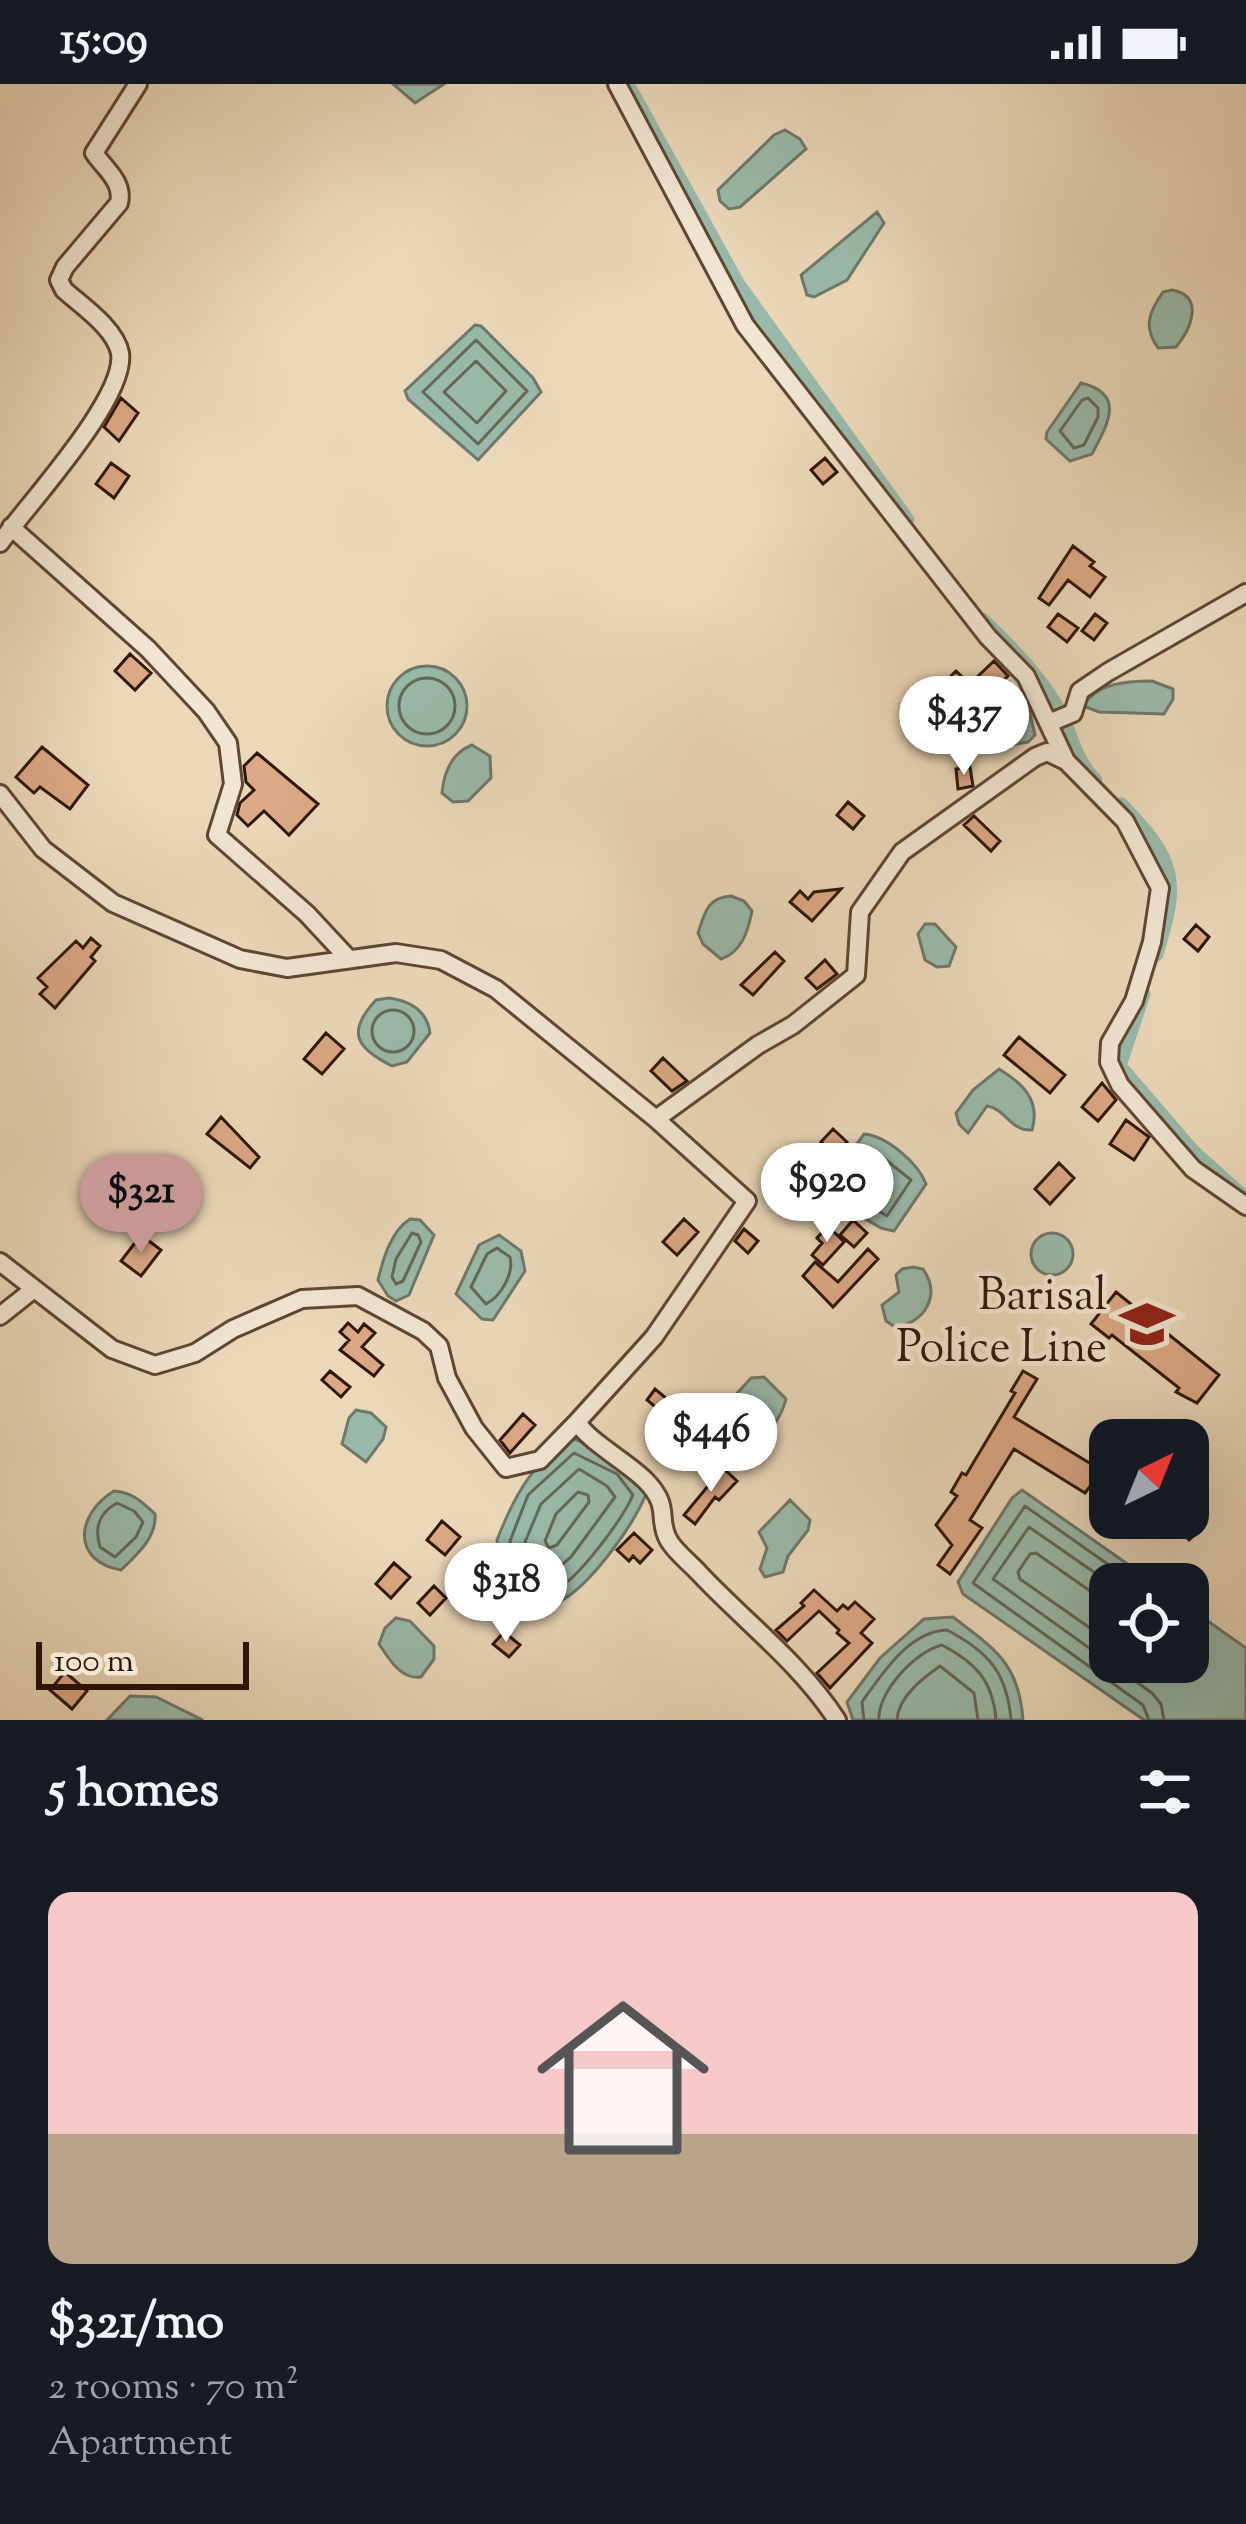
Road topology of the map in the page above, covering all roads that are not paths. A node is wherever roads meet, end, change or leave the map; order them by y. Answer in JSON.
{"nodes":[{"id":1,"x":138,"y":84,"type":"edge"},
{"id":2,"x":617,"y":84,"type":"edge"},
{"id":3,"x":6,"y":535,"type":"edge"},
{"id":4,"x":1246,"y":593,"type":"edge"},
{"id":5,"x":1048,"y":723,"type":"junction"},
{"id":6,"x":1066,"y":760,"type":"junction"},
{"id":7,"x":0,"y":794,"type":"edge"},
{"id":8,"x":347,"y":957,"type":"junction"},
{"id":9,"x":656,"y":1119,"type":"junction"},
{"id":10,"x":1246,"y":1206,"type":"edge"},
{"id":11,"x":0,"y":1262,"type":"edge"},
{"id":12,"x":34,"y":1289,"type":"junction"},
{"id":13,"x":0,"y":1316,"type":"edge"},
{"id":14,"x":577,"y":1422,"type":"junction"},
{"id":15,"x":838,"y":1720,"type":"edge"}],
"edges":[{"from":1,"to":3,"type":"street"},
{"from":2,"to":5,"type":"street"},
{"from":3,"to":8,"type":"street"},
{"from":4,"to":5,"type":"street"},
{"from":5,"to":6,"type":"street"},
{"from":6,"to":9,"type":"street"},
{"from":6,"to":10,"type":"street"},
{"from":7,"to":8,"type":"street"},
{"from":8,"to":9,"type":"street"},
{"from":9,"to":14,"type":"street"},
{"from":11,"to":12,"type":"street"},
{"from":12,"to":13,"type":"street"},
{"from":12,"to":14,"type":"street"},
{"from":14,"to":15,"type":"street"}]}
